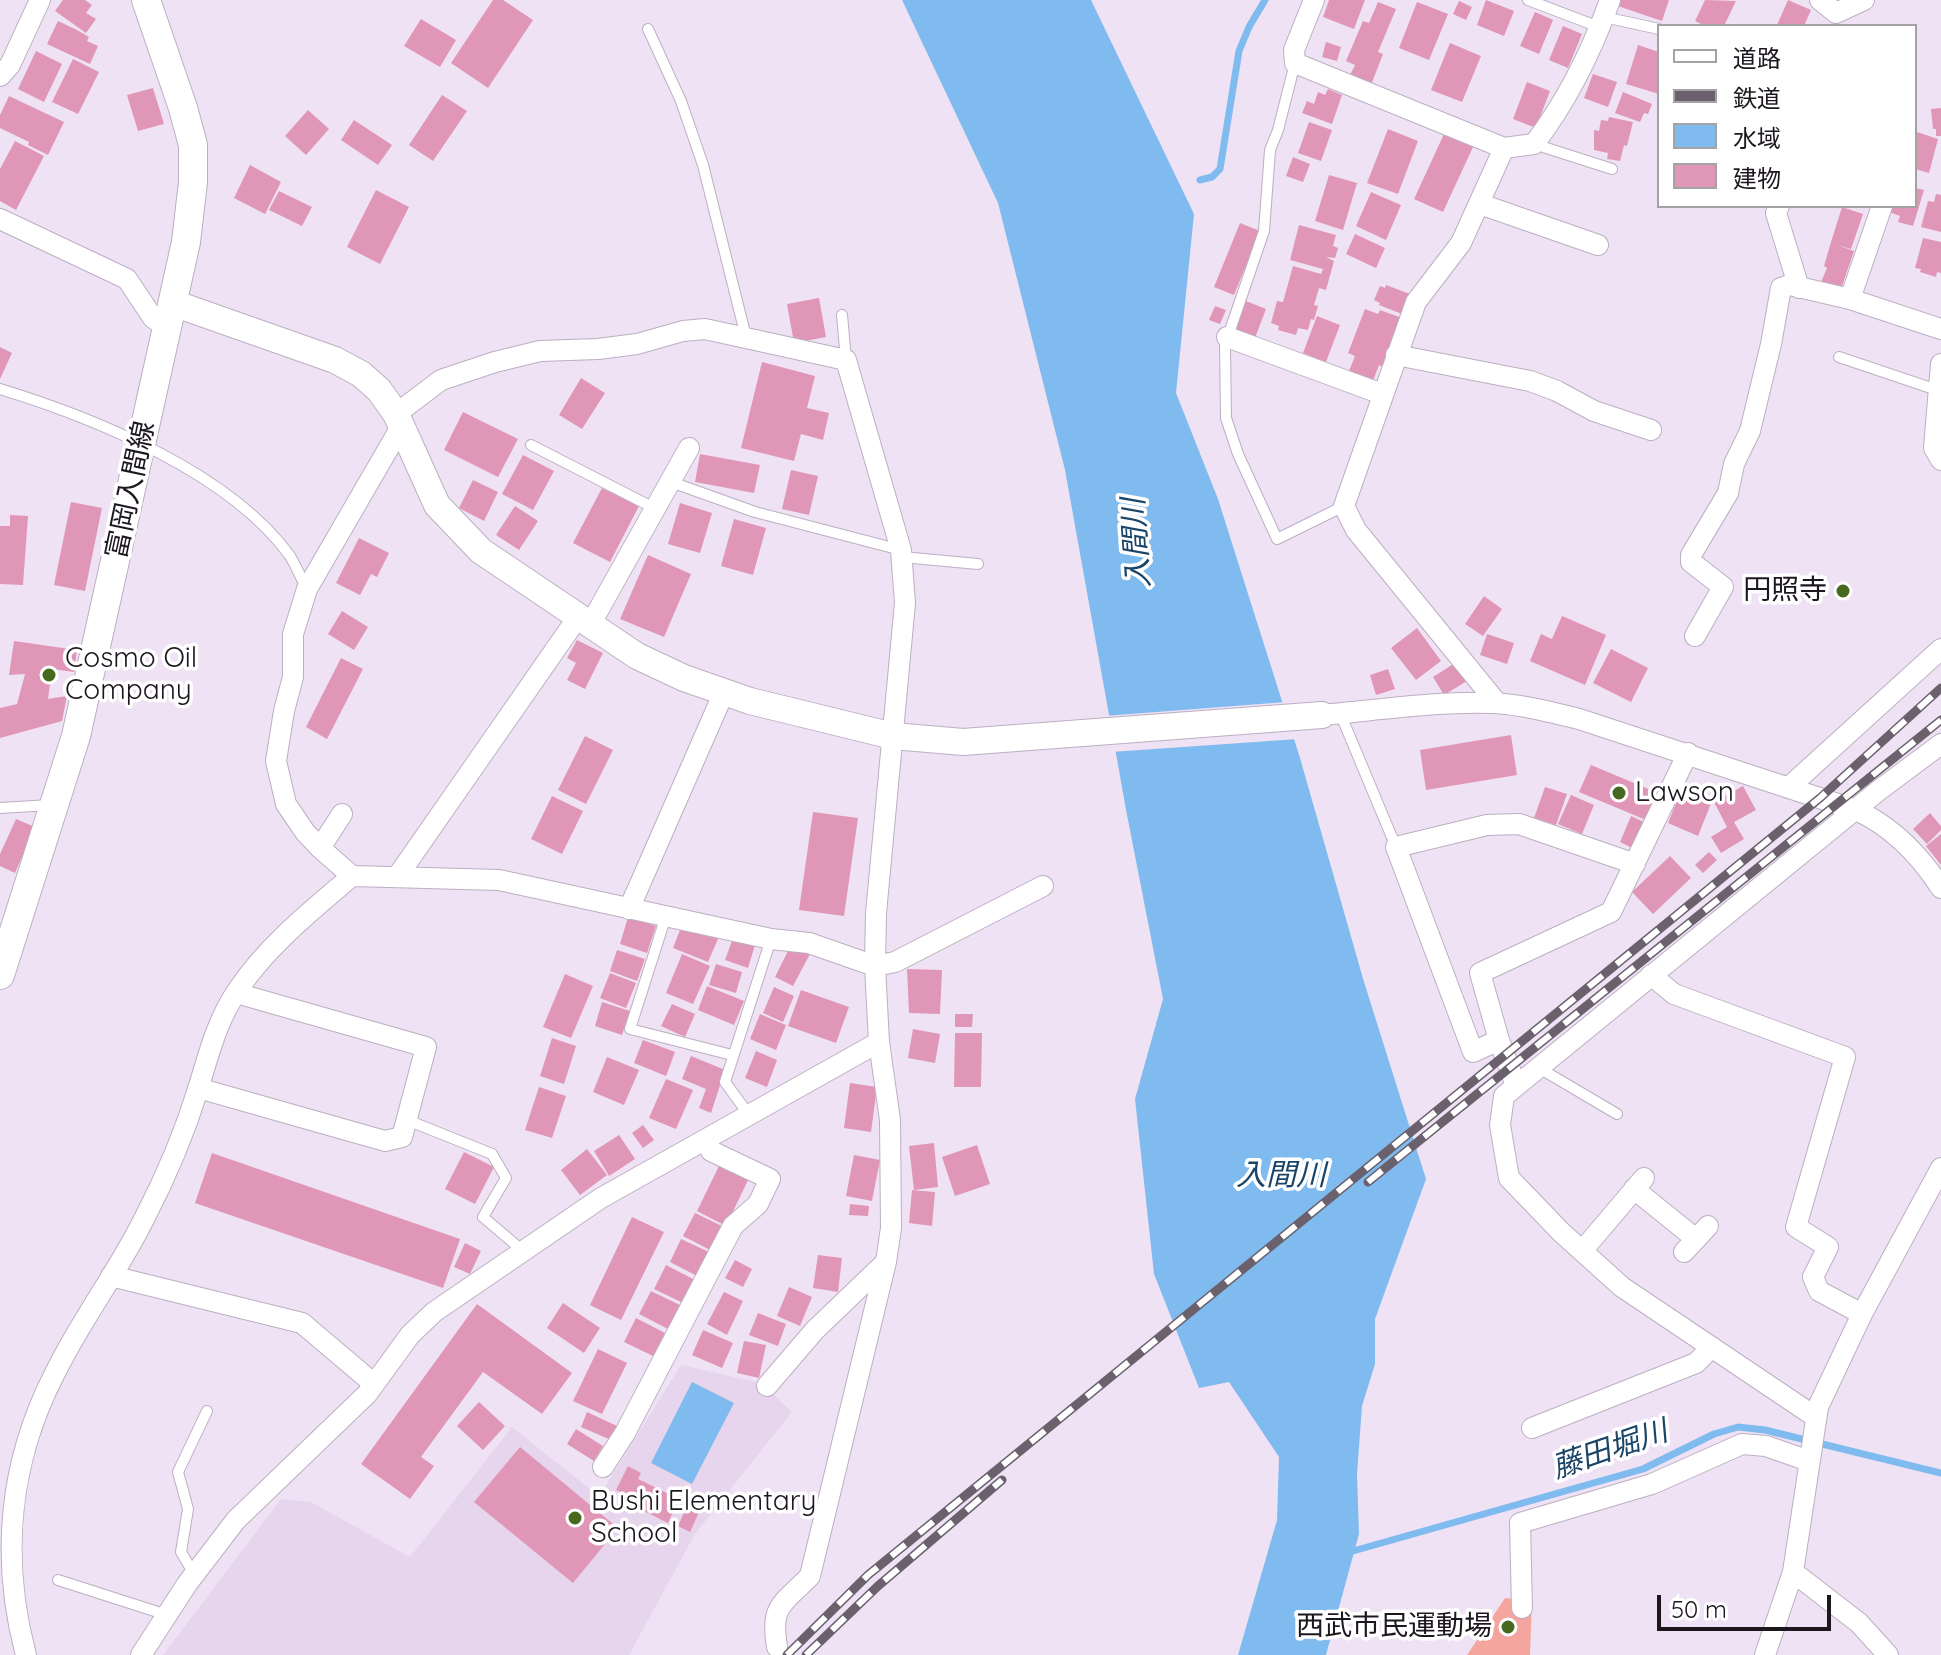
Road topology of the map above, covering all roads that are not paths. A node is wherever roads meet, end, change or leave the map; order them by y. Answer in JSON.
{"nodes":[{"id":1,"x":40,"y":0,"type":"edge"},
{"id":2,"x":146,"y":0,"type":"edge"},
{"id":3,"x":1314,"y":0,"type":"edge"},
{"id":4,"x":1528,"y":0,"type":"edge"},
{"id":5,"x":1820,"y":0,"type":"edge"},
{"id":6,"x":1864,"y":0,"type":"edge"},
{"id":7,"x":1604,"y":15,"type":"edge"},
{"id":8,"x":1657,"y":28,"type":"edge"},
{"id":9,"x":648,"y":29,"type":"dead end"},
{"id":10,"x":1295,"y":63,"type":"junction"},
{"id":11,"x":0,"y":76,"type":"edge"},
{"id":12,"x":1534,"y":144,"type":"junction"},
{"id":13,"x":1504,"y":148,"type":"junction"},
{"id":14,"x":1612,"y":169,"type":"dead end"},
{"id":15,"x":1480,"y":204,"type":"junction"},
{"id":16,"x":1778,"y":208,"type":"edge"},
{"id":17,"x":1881,"y":208,"type":"edge"},
{"id":18,"x":0,"y":219,"type":"edge"},
{"id":19,"x":1598,"y":245,"type":"dead end"},
{"id":20,"x":1799,"y":288,"type":"junction"},
{"id":21,"x":1850,"y":299,"type":"junction"},
{"id":22,"x":170,"y":315,"type":"junction"},
{"id":23,"x":842,"y":315,"type":"dead end"},
{"id":24,"x":1941,"y":329,"type":"edge"},
{"id":25,"x":746,"y":337,"type":"junction"},
{"id":26,"x":1227,"y":337,"type":"junction"},
{"id":27,"x":1396,"y":355,"type":"junction"},
{"id":28,"x":1839,"y":357,"type":"dead end"},
{"id":29,"x":846,"y":360,"type":"junction"},
{"id":30,"x":1941,"y":364,"type":"edge"},
{"id":31,"x":0,"y":389,"type":"edge"},
{"id":32,"x":1940,"y":391,"type":"edge"},
{"id":33,"x":1382,"y":394,"type":"junction"},
{"id":34,"x":399,"y":420,"type":"junction"},
{"id":35,"x":1651,"y":430,"type":"dead end"},
{"id":36,"x":140,"y":445,"type":"junction"},
{"id":37,"x":531,"y":445,"type":"dead end"},
{"id":38,"x":689,"y":448,"type":"dead end"},
{"id":39,"x":1941,"y":460,"type":"edge"},
{"id":40,"x":671,"y":482,"type":"junction"},
{"id":41,"x":1344,"y":506,"type":"junction"},
{"id":42,"x":656,"y":509,"type":"junction"},
{"id":43,"x":902,"y":554,"type":"junction"},
{"id":44,"x":978,"y":564,"type":"dead end"},
{"id":45,"x":307,"y":589,"type":"junction"},
{"id":46,"x":584,"y":621,"type":"junction"},
{"id":47,"x":1695,"y":636,"type":"dead end"},
{"id":48,"x":1941,"y":649,"type":"edge"},
{"id":49,"x":724,"y":692,"type":"junction"},
{"id":50,"x":1497,"y":703,"type":"junction"},
{"id":51,"x":1331,"y":714,"type":"junction"},
{"id":52,"x":893,"y":736,"type":"junction"},
{"id":53,"x":1941,"y":744,"type":"edge"},
{"id":54,"x":1688,"y":753,"type":"junction"},
{"id":55,"x":1788,"y":788,"type":"junction"},
{"id":56,"x":56,"y":805,"type":"junction"},
{"id":57,"x":0,"y":808,"type":"edge"},
{"id":58,"x":1856,"y":810,"type":"junction"},
{"id":59,"x":342,"y":814,"type":"dead end"},
{"id":60,"x":1396,"y":847,"type":"junction"},
{"id":61,"x":320,"y":848,"type":"junction"},
{"id":62,"x":1635,"y":864,"type":"junction"},
{"id":63,"x":352,"y":876,"type":"junction"},
{"id":64,"x":397,"y":877,"type":"junction"},
{"id":65,"x":1043,"y":886,"type":"dead end"},
{"id":66,"x":1941,"y":888,"type":"edge"},
{"id":67,"x":629,"y":909,"type":"junction"},
{"id":68,"x":666,"y":916,"type":"junction"},
{"id":69,"x":771,"y":939,"type":"junction"},
{"id":70,"x":875,"y":966,"type":"junction"},
{"id":71,"x":0,"y":975,"type":"edge"},
{"id":72,"x":1651,"y":975,"type":"junction"},
{"id":73,"x":236,"y":993,"type":"junction"},
{"id":74,"x":1499,"y":1040,"type":"junction"},
{"id":75,"x":879,"y":1042,"type":"junction"},
{"id":76,"x":732,"y":1055,"type":"junction"},
{"id":77,"x":1539,"y":1068,"type":"junction"},
{"id":78,"x":1516,"y":1086,"type":"junction"},
{"id":79,"x":198,"y":1088,"type":"junction"},
{"id":80,"x":1617,"y":1114,"type":"dead end"},
{"id":81,"x":749,"y":1115,"type":"junction"},
{"id":82,"x":407,"y":1120,"type":"junction"},
{"id":83,"x":706,"y":1139,"type":"junction"},
{"id":84,"x":1941,"y":1168,"type":"edge"},
{"id":85,"x":1696,"y":1239,"type":"dead end"},
{"id":86,"x":523,"y":1251,"type":"junction"},
{"id":87,"x":1582,"y":1251,"type":"junction"},
{"id":88,"x":886,"y":1262,"type":"junction"},
{"id":89,"x":111,"y":1276,"type":"junction"},
{"id":90,"x":1862,"y":1314,"type":"junction"},
{"id":91,"x":1712,"y":1347,"type":"junction"},
{"id":92,"x":374,"y":1384,"type":"junction"},
{"id":93,"x":767,"y":1386,"type":"dead end"},
{"id":94,"x":207,"y":1411,"type":"dead end"},
{"id":95,"x":1814,"y":1422,"type":"junction"},
{"id":96,"x":1532,"y":1428,"type":"dead end"},
{"id":97,"x":1809,"y":1457,"type":"junction"},
{"id":98,"x":603,"y":1467,"type":"dead end"},
{"id":99,"x":1793,"y":1572,"type":"junction"},
{"id":100,"x":194,"y":1574,"type":"junction"},
{"id":101,"x":58,"y":1580,"type":"dead end"},
{"id":102,"x":1522,"y":1608,"type":"dead end"},
{"id":103,"x":167,"y":1615,"type":"junction"},
{"id":104,"x":777,"y":1647,"type":"dead end"},
{"id":105,"x":26,"y":1655,"type":"edge"},
{"id":106,"x":141,"y":1655,"type":"edge"},
{"id":107,"x":1765,"y":1655,"type":"edge"},
{"id":108,"x":1888,"y":1655,"type":"edge"}],
"edges":[{"from":1,"to":11,"type":"street"},
{"from":2,"to":22,"type":"main road","name":"富岡入間線"},
{"from":3,"to":10,"type":"street"},
{"from":4,"to":7,"type":"lane"},
{"from":5,"to":6,"type":"street"},
{"from":7,"to":8,"type":"lane"},
{"from":7,"to":12,"type":"street"},
{"from":9,"to":25,"type":"lane"},
{"from":10,"to":13,"type":"street"},
{"from":10,"to":26,"type":"lane"},
{"from":12,"to":13,"type":"street"},
{"from":12,"to":14,"type":"lane"},
{"from":13,"to":15,"type":"street"},
{"from":15,"to":19,"type":"street"},
{"from":15,"to":27,"type":"street"},
{"from":16,"to":20,"type":"street"},
{"from":17,"to":21,"type":"street"},
{"from":18,"to":22,"type":"street"},
{"from":20,"to":21,"type":"street"},
{"from":20,"to":47,"type":"street"},
{"from":21,"to":24,"type":"street"},
{"from":22,"to":34,"type":"street"},
{"from":22,"to":36,"type":"main road","name":"富岡入間線"},
{"from":23,"to":29,"type":"lane"},
{"from":25,"to":29,"type":"street"},
{"from":25,"to":34,"type":"street"},
{"from":26,"to":33,"type":"street"},
{"from":26,"to":41,"type":"lane"},
{"from":27,"to":33,"type":"street"},
{"from":27,"to":35,"type":"street"},
{"from":28,"to":32,"type":"lane"},
{"from":29,"to":43,"type":"street"},
{"from":30,"to":32,"type":"street"},
{"from":31,"to":36,"type":"lane"},
{"from":32,"to":39,"type":"street"},
{"from":33,"to":41,"type":"street"},
{"from":34,"to":45,"type":"street"},
{"from":34,"to":46,"type":"street"},
{"from":36,"to":45,"type":"lane"},
{"from":36,"to":56,"type":"main road","name":"富岡入間線"},
{"from":37,"to":42,"type":"lane"},
{"from":38,"to":40,"type":"street"},
{"from":40,"to":42,"type":"street"},
{"from":40,"to":43,"type":"lane"},
{"from":41,"to":50,"type":"street"},
{"from":42,"to":46,"type":"street"},
{"from":43,"to":44,"type":"lane"},
{"from":43,"to":52,"type":"street"},
{"from":45,"to":61,"type":"street"},
{"from":46,"to":49,"type":"street"},
{"from":46,"to":64,"type":"street"},
{"from":48,"to":55,"type":"street"},
{"from":49,"to":52,"type":"street"},
{"from":49,"to":67,"type":"street"},
{"from":50,"to":51,"type":"street"},
{"from":50,"to":54,"type":"street"},
{"from":51,"to":52,"type":"street"},
{"from":51,"to":60,"type":"lane"},
{"from":52,"to":70,"type":"street"},
{"from":53,"to":58,"type":"street"},
{"from":54,"to":55,"type":"street"},
{"from":54,"to":62,"type":"street"},
{"from":55,"to":58,"type":"street"},
{"from":56,"to":57,"type":"lane"},
{"from":56,"to":71,"type":"main road","name":"富岡入間線"},
{"from":58,"to":66,"type":"street"},
{"from":58,"to":72,"type":"street"},
{"from":59,"to":61,"type":"street"},
{"from":60,"to":62,"type":"street"},
{"from":60,"to":74,"type":"street"},
{"from":61,"to":63,"type":"street"},
{"from":62,"to":74,"type":"street"},
{"from":63,"to":64,"type":"street"},
{"from":63,"to":73,"type":"street"},
{"from":64,"to":67,"type":"street"},
{"from":65,"to":70,"type":"street"},
{"from":67,"to":68,"type":"street"},
{"from":68,"to":69,"type":"street"},
{"from":68,"to":76,"type":"lane"},
{"from":69,"to":70,"type":"street"},
{"from":69,"to":76,"type":"lane"},
{"from":70,"to":75,"type":"street"},
{"from":72,"to":77,"type":"street"},
{"from":72,"to":90,"type":"street"},
{"from":73,"to":79,"type":"street"},
{"from":73,"to":82,"type":"street"},
{"from":74,"to":78,"type":"street"},
{"from":75,"to":81,"type":"street"},
{"from":75,"to":88,"type":"street"},
{"from":76,"to":81,"type":"lane"},
{"from":77,"to":78,"type":"street"},
{"from":77,"to":80,"type":"lane"},
{"from":78,"to":87,"type":"street"},
{"from":79,"to":82,"type":"street"},
{"from":79,"to":89,"type":"street"},
{"from":81,"to":83,"type":"street"},
{"from":82,"to":86,"type":"lane"},
{"from":83,"to":86,"type":"street"},
{"from":83,"to":98,"type":"street"},
{"from":84,"to":90,"type":"street"},
{"from":85,"to":87,"type":"street"},
{"from":86,"to":92,"type":"street"},
{"from":87,"to":91,"type":"street"},
{"from":88,"to":93,"type":"street"},
{"from":88,"to":104,"type":"street"},
{"from":89,"to":92,"type":"street"},
{"from":89,"to":105,"type":"street"},
{"from":90,"to":95,"type":"street"},
{"from":91,"to":95,"type":"street"},
{"from":91,"to":96,"type":"street"},
{"from":92,"to":100,"type":"street"},
{"from":94,"to":100,"type":"lane"},
{"from":95,"to":97,"type":"street"},
{"from":97,"to":99,"type":"street"},
{"from":97,"to":102,"type":"street"},
{"from":99,"to":107,"type":"street"},
{"from":99,"to":108,"type":"street"},
{"from":100,"to":103,"type":"street"},
{"from":101,"to":103,"type":"lane"},
{"from":103,"to":106,"type":"street"}]}
